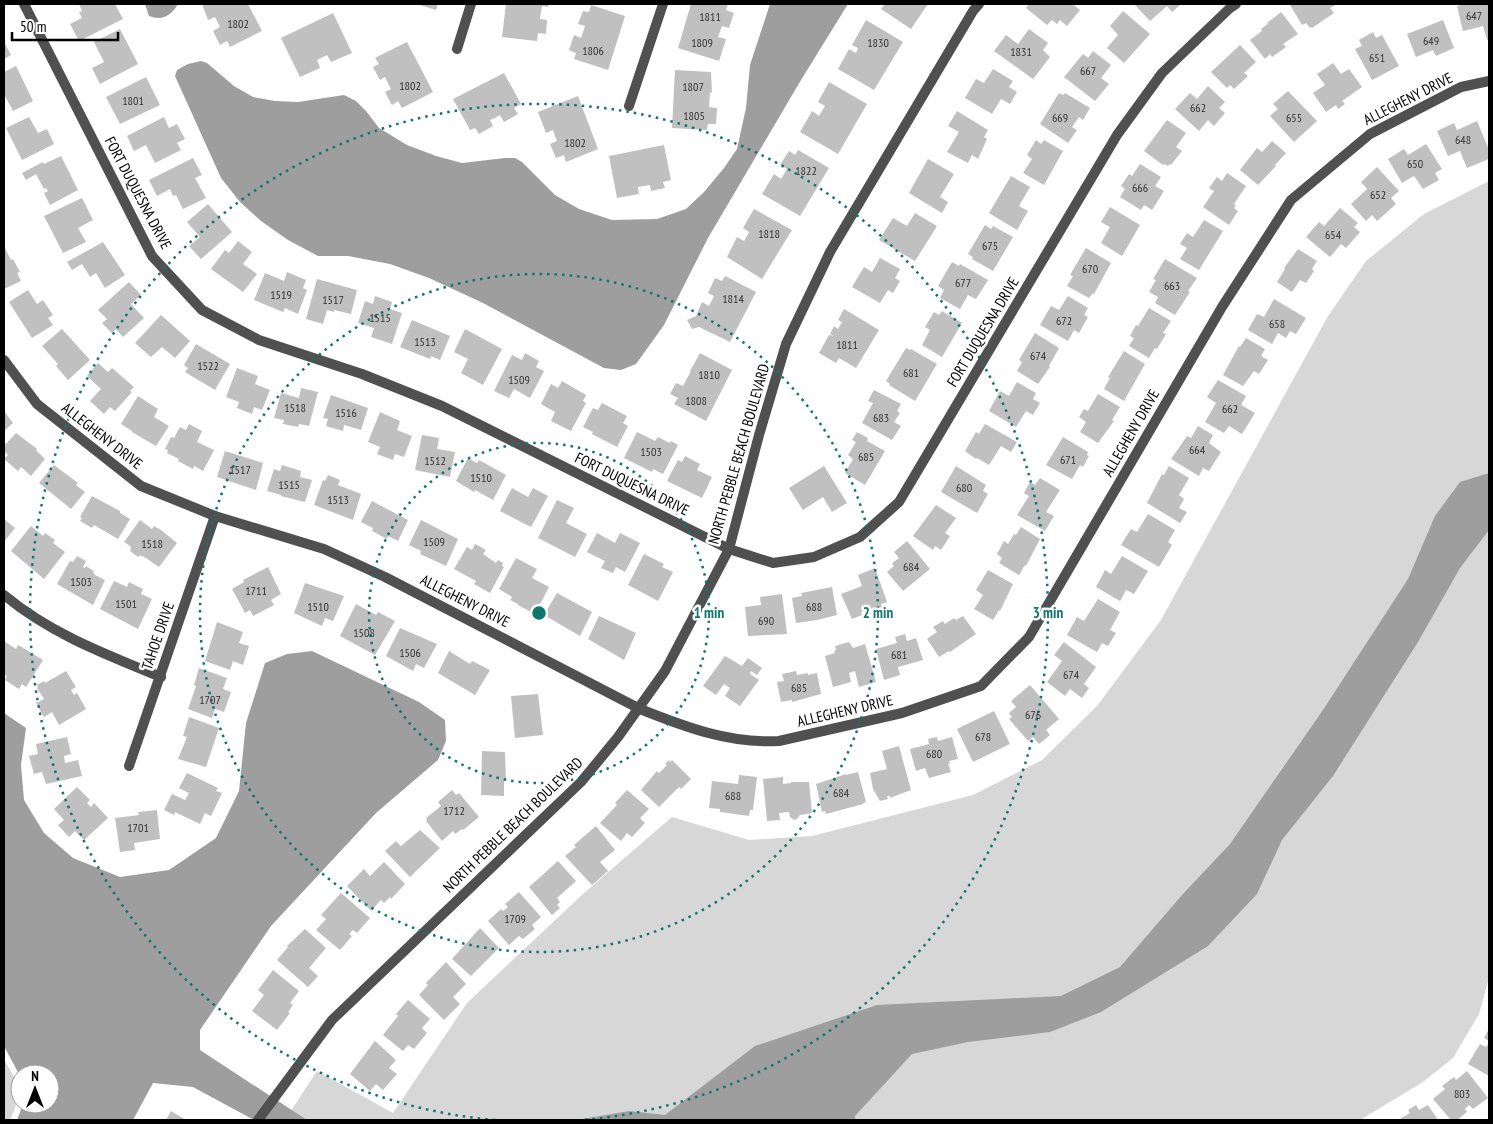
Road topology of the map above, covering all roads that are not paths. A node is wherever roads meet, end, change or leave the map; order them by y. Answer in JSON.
{"nodes":[{"id":1,"x":24,"y":4,"type":"edge"},
{"id":2,"x":471,"y":4,"type":"edge"},
{"id":3,"x":663,"y":4,"type":"edge"},
{"id":4,"x":979,"y":4,"type":"edge"},
{"id":5,"x":1236,"y":4,"type":"edge"},
{"id":6,"x":457,"y":49,"type":"dead end"},
{"id":7,"x":1489,"y":81,"type":"edge"},
{"id":8,"x":629,"y":106,"type":"dead end"},
{"id":9,"x":4,"y":360,"type":"edge"},
{"id":10,"x":215,"y":516,"type":"junction"},
{"id":11,"x":729,"y":549,"type":"junction"},
{"id":12,"x":4,"y":595,"type":"edge"},
{"id":13,"x":161,"y":677,"type":"junction"},
{"id":14,"x":640,"y":708,"type":"junction"},
{"id":15,"x":129,"y":766,"type":"dead end"},
{"id":16,"x":258,"y":1120,"type":"edge"}],
"edges":[{"from":1,"to":11,"type":"street","name":"FORT DUQUESNA DRIVE"},
{"from":2,"to":6,"type":"street"},
{"from":3,"to":8,"type":"street"},
{"from":4,"to":11,"type":"street","name":"NORTH PEBBLE BEACH BOULEVARD"},
{"from":5,"to":11,"type":"street","name":"FORT DUQUESNA DRIVE"},
{"from":7,"to":14,"type":"street","name":"ALLEGHENY DRIVE"},
{"from":9,"to":10,"type":"street","name":"ALLEGHENY DRIVE"},
{"from":10,"to":13,"type":"street","name":"TAHOE DRIVE"},
{"from":10,"to":14,"type":"street","name":"ALLEGHENY DRIVE"},
{"from":11,"to":14,"type":"street","name":"NORTH PEBBLE BEACH BOULEVARD"},
{"from":12,"to":13,"type":"street"},
{"from":13,"to":15,"type":"street","name":"TAHOE DRIVE"},
{"from":14,"to":16,"type":"street","name":"NORTH PEBBLE BEACH BOULEVARD"}]}
